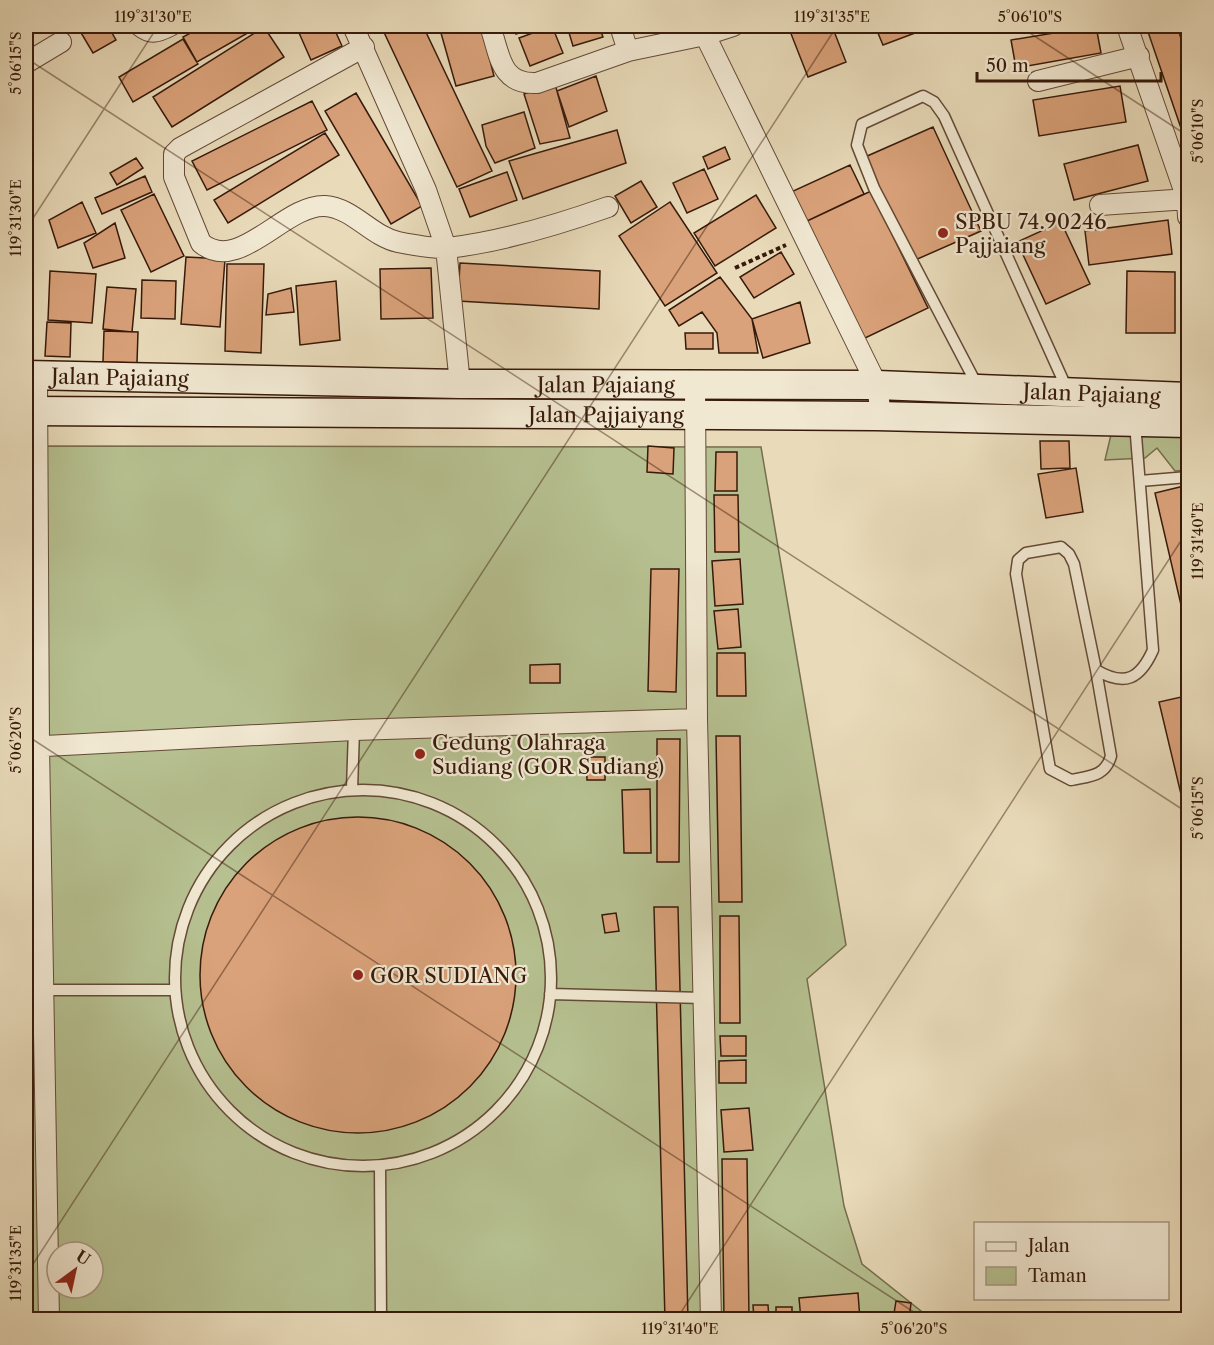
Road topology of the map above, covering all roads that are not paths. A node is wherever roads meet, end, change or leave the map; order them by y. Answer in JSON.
{"nodes":[{"id":1,"x":140,"y":26,"type":"edge"},
{"id":2,"x":170,"y":26,"type":"edge"},
{"id":3,"x":353,"y":26,"type":"edge"},
{"id":4,"x":490,"y":26,"type":"edge"},
{"id":5,"x":620,"y":26,"type":"edge"},
{"id":6,"x":733,"y":26,"type":"edge"},
{"id":7,"x":1127,"y":26,"type":"edge"},
{"id":8,"x":705,"y":35,"type":"junction"},
{"id":9,"x":60,"y":42,"type":"dead end"},
{"id":10,"x":364,"y":47,"type":"junction"},
{"id":11,"x":628,"y":51,"type":"junction"},
{"id":12,"x":1139,"y":56,"type":"junction"},
{"id":13,"x":26,"y":63,"type":"edge"},
{"id":14,"x":1038,"y":81,"type":"dead end"},
{"id":15,"x":1100,"y":205,"type":"dead end"},
{"id":16,"x":1188,"y":205,"type":"edge"},
{"id":17,"x":608,"y":207,"type":"dead end"},
{"id":18,"x":446,"y":248,"type":"junction"},
{"id":19,"x":31,"y":375,"type":"edge"},
{"id":20,"x":460,"y":384,"type":"junction"},
{"id":21,"x":695,"y":385,"type":"junction"},
{"id":22,"x":877,"y":385,"type":"junction"},
{"id":23,"x":979,"y":388,"type":"junction"},
{"id":24,"x":1068,"y":392,"type":"junction"},
{"id":25,"x":1188,"y":397,"type":"edge"},
{"id":26,"x":32,"y":411,"type":"edge"},
{"id":27,"x":696,"y":416,"type":"junction"},
{"id":28,"x":881,"y":416,"type":"junction"},
{"id":29,"x":1135,"y":423,"type":"junction"},
{"id":30,"x":1188,"y":423,"type":"edge"},
{"id":31,"x":1188,"y":477,"type":"edge"},
{"id":32,"x":1140,"y":481,"type":"junction"},
{"id":33,"x":1096,"y":670,"type":"junction"},
{"id":34,"x":697,"y":719,"type":"junction"},
{"id":35,"x":354,"y":730,"type":"junction"},
{"id":36,"x":32,"y":747,"type":"edge"},
{"id":37,"x":352,"y":789,"type":"junction"},
{"id":38,"x":43,"y":990,"type":"junction"},
{"id":39,"x":173,"y":990,"type":"junction"},
{"id":40,"x":550,"y":994,"type":"junction"},
{"id":41,"x":703,"y":998,"type":"junction"},
{"id":42,"x":380,"y":1167,"type":"junction"},
{"id":43,"x":49,"y":1320,"type":"edge"},
{"id":44,"x":381,"y":1320,"type":"edge"},
{"id":45,"x":711,"y":1320,"type":"edge"}],
"edges":[{"from":1,"to":2,"type":"street"},
{"from":3,"to":10,"type":"street"},
{"from":4,"to":11,"type":"street"},
{"from":5,"to":11,"type":"street"},
{"from":6,"to":8,"type":"street"},
{"from":7,"to":12,"type":"street"},
{"from":8,"to":11,"type":"street"},
{"from":8,"to":22,"type":"street"},
{"from":9,"to":13,"type":"street"},
{"from":10,"to":18,"type":"street"},
{"from":10,"to":18,"type":"street"},
{"from":12,"to":14,"type":"street"},
{"from":12,"to":16,"type":"street"},
{"from":15,"to":16,"type":"street"},
{"from":17,"to":18,"type":"street"},
{"from":18,"to":20,"type":"street"},
{"from":19,"to":20,"type":"main road","name":"Jalan Pajaiang"},
{"from":19,"to":26,"type":"street"},
{"from":20,"to":21,"type":"main road","name":"Jalan Pajaiang"},
{"from":21,"to":22,"type":"main road","name":"Jalan Pajaiang"},
{"from":21,"to":27,"type":"street"},
{"from":22,"to":23,"type":"main road","name":"Jalan Pajaiang"},
{"from":22,"to":28,"type":"street"},
{"from":23,"to":24,"type":"main road","name":"Jalan Pajaiang"},
{"from":23,"to":24,"type":"lane"},
{"from":24,"to":25,"type":"main road","name":"Jalan Pajaiang"},
{"from":26,"to":27,"type":"main road","name":"Jalan Pajjaiyang"},
{"from":26,"to":36,"type":"street"},
{"from":27,"to":28,"type":"main road","name":"Jalan Pajjaiyang"},
{"from":27,"to":34,"type":"street"},
{"from":28,"to":29,"type":"main road","name":"Jalan Pajjaiyang"},
{"from":29,"to":30,"type":"main road","name":"Jalan Pajjaiyang"},
{"from":29,"to":32,"type":"lane"},
{"from":31,"to":32,"type":"lane"},
{"from":32,"to":33,"type":"lane"},
{"from":33,"to":33,"type":"lane"},
{"from":34,"to":35,"type":"street"},
{"from":34,"to":41,"type":"street"},
{"from":35,"to":36,"type":"street"},
{"from":35,"to":37,"type":"lane"},
{"from":36,"to":38,"type":"street"},
{"from":37,"to":39,"type":"lane"},
{"from":37,"to":40,"type":"lane"},
{"from":38,"to":39,"type":"lane"},
{"from":38,"to":43,"type":"street"},
{"from":39,"to":42,"type":"lane"},
{"from":40,"to":41,"type":"lane"},
{"from":40,"to":42,"type":"lane"},
{"from":41,"to":45,"type":"street"},
{"from":42,"to":44,"type":"lane"}]}
